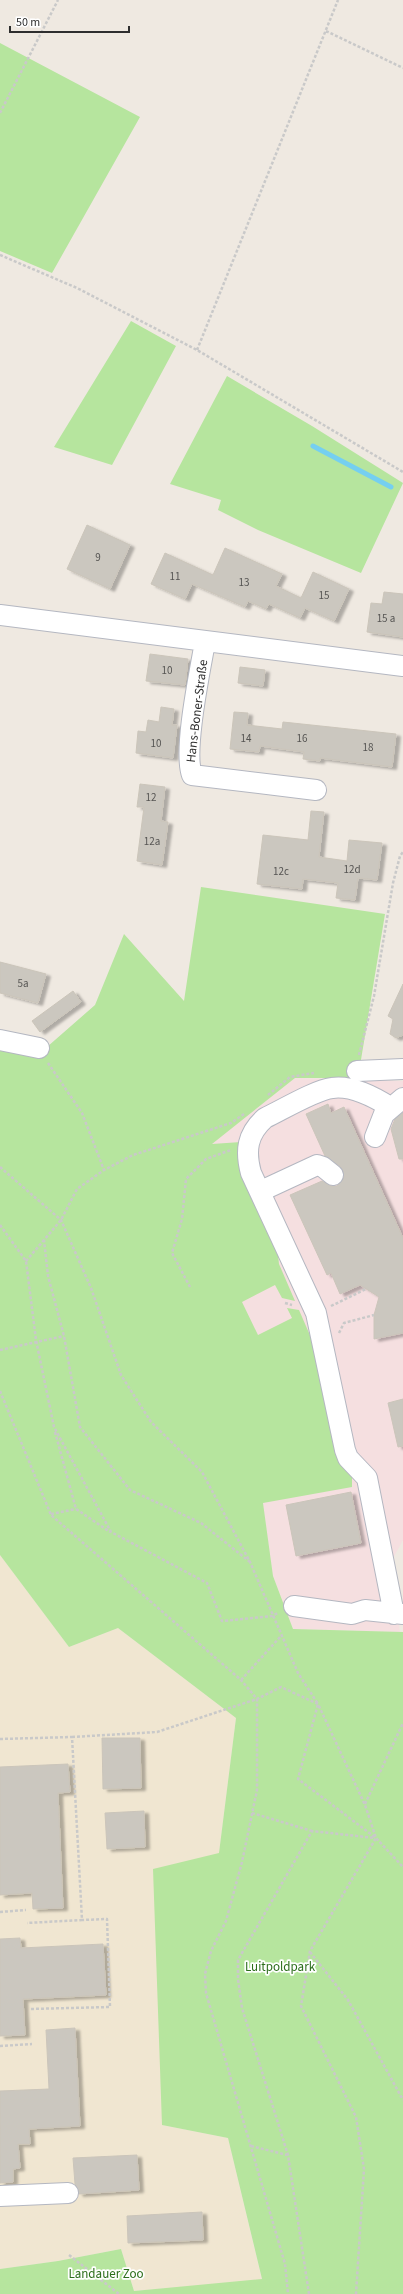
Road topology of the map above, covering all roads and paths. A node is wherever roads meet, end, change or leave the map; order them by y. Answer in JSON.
{"nodes":[{"id":1,"x":58,"y":0,"type":"edge"},
{"id":2,"x":338,"y":0,"type":"edge"},
{"id":3,"x":326,"y":31,"type":"junction"},
{"id":4,"x":403,"y":68,"type":"edge"},
{"id":5,"x":0,"y":112,"type":"edge"},
{"id":6,"x":0,"y":255,"type":"edge"},
{"id":7,"x":197,"y":350,"type":"junction"},
{"id":8,"x":403,"y":472,"type":"edge"},
{"id":9,"x":0,"y":615,"type":"edge"},
{"id":10,"x":205,"y":642,"type":"junction"},
{"id":11,"x":403,"y":666,"type":"edge"},
{"id":12,"x":316,"y":790,"type":"dead end"},
{"id":13,"x":403,"y":852,"type":"edge"},
{"id":14,"x":0,"y":1040,"type":"edge"},
{"id":15,"x":39,"y":1048,"type":"joint"},
{"id":16,"x":403,"y":1069,"type":"edge"},
{"id":17,"x":357,"y":1071,"type":"joint"},
{"id":18,"x":320,"y":1073,"type":"dead end"},
{"id":19,"x":266,"y":1098,"type":"dead end"},
{"id":20,"x":396,"y":1103,"type":"edge"},
{"id":21,"x":248,"y":1111,"type":"dead end"},
{"id":22,"x":375,"y":1137,"type":"dead end"},
{"id":23,"x":247,"y":1147,"type":"junction"},
{"id":24,"x":0,"y":1167,"type":"edge"},
{"id":25,"x":104,"y":1170,"type":"junction"},
{"id":26,"x":333,"y":1175,"type":"dead end"},
{"id":27,"x":260,"y":1191,"type":"junction"},
{"id":28,"x":61,"y":1220,"type":"junction"},
{"id":29,"x":0,"y":1225,"type":"edge"},
{"id":30,"x":44,"y":1240,"type":"junction"},
{"id":31,"x":26,"y":1261,"type":"junction"},
{"id":32,"x":190,"y":1287,"type":"dead end"},
{"id":33,"x":374,"y":1315,"type":"dead end"},
{"id":34,"x":64,"y":1336,"type":"junction"},
{"id":35,"x":340,"y":1336,"type":"dead end"},
{"id":36,"x":36,"y":1340,"type":"junction"},
{"id":37,"x":0,"y":1350,"type":"edge"},
{"id":38,"x":0,"y":1391,"type":"edge"},
{"id":39,"x":54,"y":1427,"type":"junction"},
{"id":40,"x":76,"y":1508,"type":"junction"},
{"id":41,"x":51,"y":1515,"type":"junction"},
{"id":42,"x":111,"y":1532,"type":"junction"},
{"id":43,"x":250,"y":1562,"type":"junction"},
{"id":44,"x":294,"y":1606,"type":"dead end"},
{"id":45,"x":399,"y":1614,"type":"edge"},
{"id":46,"x":272,"y":1616,"type":"junction"},
{"id":47,"x":281,"y":1636,"type":"junction"},
{"id":48,"x":241,"y":1680,"type":"junction"},
{"id":49,"x":257,"y":1699,"type":"junction"},
{"id":50,"x":318,"y":1704,"type":"junction"},
{"id":51,"x":403,"y":1723,"type":"edge"},
{"id":52,"x":72,"y":1737,"type":"junction"},
{"id":53,"x":0,"y":1739,"type":"edge"},
{"id":54,"x":365,"y":1805,"type":"junction"},
{"id":55,"x":252,"y":1813,"type":"junction"},
{"id":56,"x":312,"y":1831,"type":"junction"},
{"id":57,"x":376,"y":1838,"type":"junction"},
{"id":58,"x":403,"y":1867,"type":"edge"},
{"id":59,"x":26,"y":1910,"type":"dead end"},
{"id":60,"x":0,"y":1912,"type":"edge"},
{"id":61,"x":82,"y":1920,"type":"junction"},
{"id":62,"x":27,"y":1923,"type":"dead end"},
{"id":63,"x":310,"y":1951,"type":"junction"},
{"id":64,"x":31,"y":2009,"type":"dead end"},
{"id":65,"x":32,"y":2044,"type":"dead end"},
{"id":66,"x":0,"y":2046,"type":"edge"},
{"id":67,"x":403,"y":2100,"type":"edge"},
{"id":68,"x":251,"y":2146,"type":"junction"},
{"id":69,"x":288,"y":2155,"type":"junction"},
{"id":70,"x":68,"y":2193,"type":"dead end"},
{"id":71,"x":0,"y":2196,"type":"edge"},
{"id":72,"x":69,"y":2255,"type":"dead end"},
{"id":73,"x":119,"y":2294,"type":"edge"},
{"id":74,"x":288,"y":2294,"type":"edge"},
{"id":75,"x":309,"y":2294,"type":"edge"},
{"id":76,"x":356,"y":2294,"type":"edge"}],
"edges":[{"from":1,"to":5,"type":"path"},
{"from":2,"to":3,"type":"path"},
{"from":3,"to":4,"type":"path"},
{"from":3,"to":7,"type":"path"},
{"from":6,"to":7,"type":"path"},
{"from":7,"to":8,"type":"path"},
{"from":9,"to":10,"type":"street","name":"Hans-Boner-Straße"},
{"from":10,"to":11,"type":"street","name":"Hans-Boner-Straße"},
{"from":10,"to":12,"type":"street","name":"Hans-Boner-Straße"},
{"from":13,"to":17,"type":"path"},
{"from":14,"to":15,"type":"street"},
{"from":15,"to":25,"type":"path"},
{"from":16,"to":17,"type":"street"},
{"from":18,"to":19,"type":"path"},
{"from":20,"to":22,"type":"street"},
{"from":20,"to":23,"type":"street"},
{"from":21,"to":25,"type":"path"},
{"from":23,"to":27,"type":"street"},
{"from":23,"to":32,"type":"path"},
{"from":24,"to":28,"type":"path"},
{"from":25,"to":28,"type":"path"},
{"from":26,"to":27,"type":"street"},
{"from":27,"to":45,"type":"street"},
{"from":28,"to":30,"type":"path"},
{"from":28,"to":43,"type":"path"},
{"from":29,"to":31,"type":"path"},
{"from":30,"to":31,"type":"path"},
{"from":30,"to":34,"type":"path"},
{"from":31,"to":36,"type":"path"},
{"from":33,"to":35,"type":"path"},
{"from":34,"to":36,"type":"path"},
{"from":34,"to":43,"type":"path"},
{"from":36,"to":37,"type":"path"},
{"from":36,"to":39,"type":"path"},
{"from":38,"to":41,"type":"path"},
{"from":39,"to":40,"type":"path"},
{"from":39,"to":42,"type":"path"},
{"from":40,"to":41,"type":"path"},
{"from":40,"to":42,"type":"path"},
{"from":41,"to":48,"type":"path"},
{"from":42,"to":46,"type":"path"},
{"from":43,"to":46,"type":"path"},
{"from":44,"to":45,"type":"street"},
{"from":46,"to":47,"type":"path"},
{"from":47,"to":48,"type":"path"},
{"from":47,"to":50,"type":"path"},
{"from":48,"to":49,"type":"path"},
{"from":49,"to":50,"type":"path"},
{"from":49,"to":52,"type":"path"},
{"from":49,"to":55,"type":"path"},
{"from":50,"to":54,"type":"path"},
{"from":50,"to":57,"type":"path"},
{"from":51,"to":54,"type":"path"},
{"from":52,"to":53,"type":"path"},
{"from":52,"to":61,"type":"path"},
{"from":54,"to":57,"type":"path"},
{"from":55,"to":56,"type":"path"},
{"from":55,"to":68,"type":"path"},
{"from":56,"to":57,"type":"path"},
{"from":56,"to":69,"type":"path"},
{"from":57,"to":58,"type":"path"},
{"from":57,"to":63,"type":"path"},
{"from":59,"to":60,"type":"path"},
{"from":61,"to":62,"type":"path"},
{"from":61,"to":64,"type":"path"},
{"from":63,"to":67,"type":"path"},
{"from":63,"to":76,"type":"path"},
{"from":65,"to":66,"type":"path"},
{"from":68,"to":69,"type":"path"},
{"from":68,"to":74,"type":"path"},
{"from":69,"to":75,"type":"path"},
{"from":70,"to":71,"type":"street"},
{"from":72,"to":73,"type":"path"}]}
